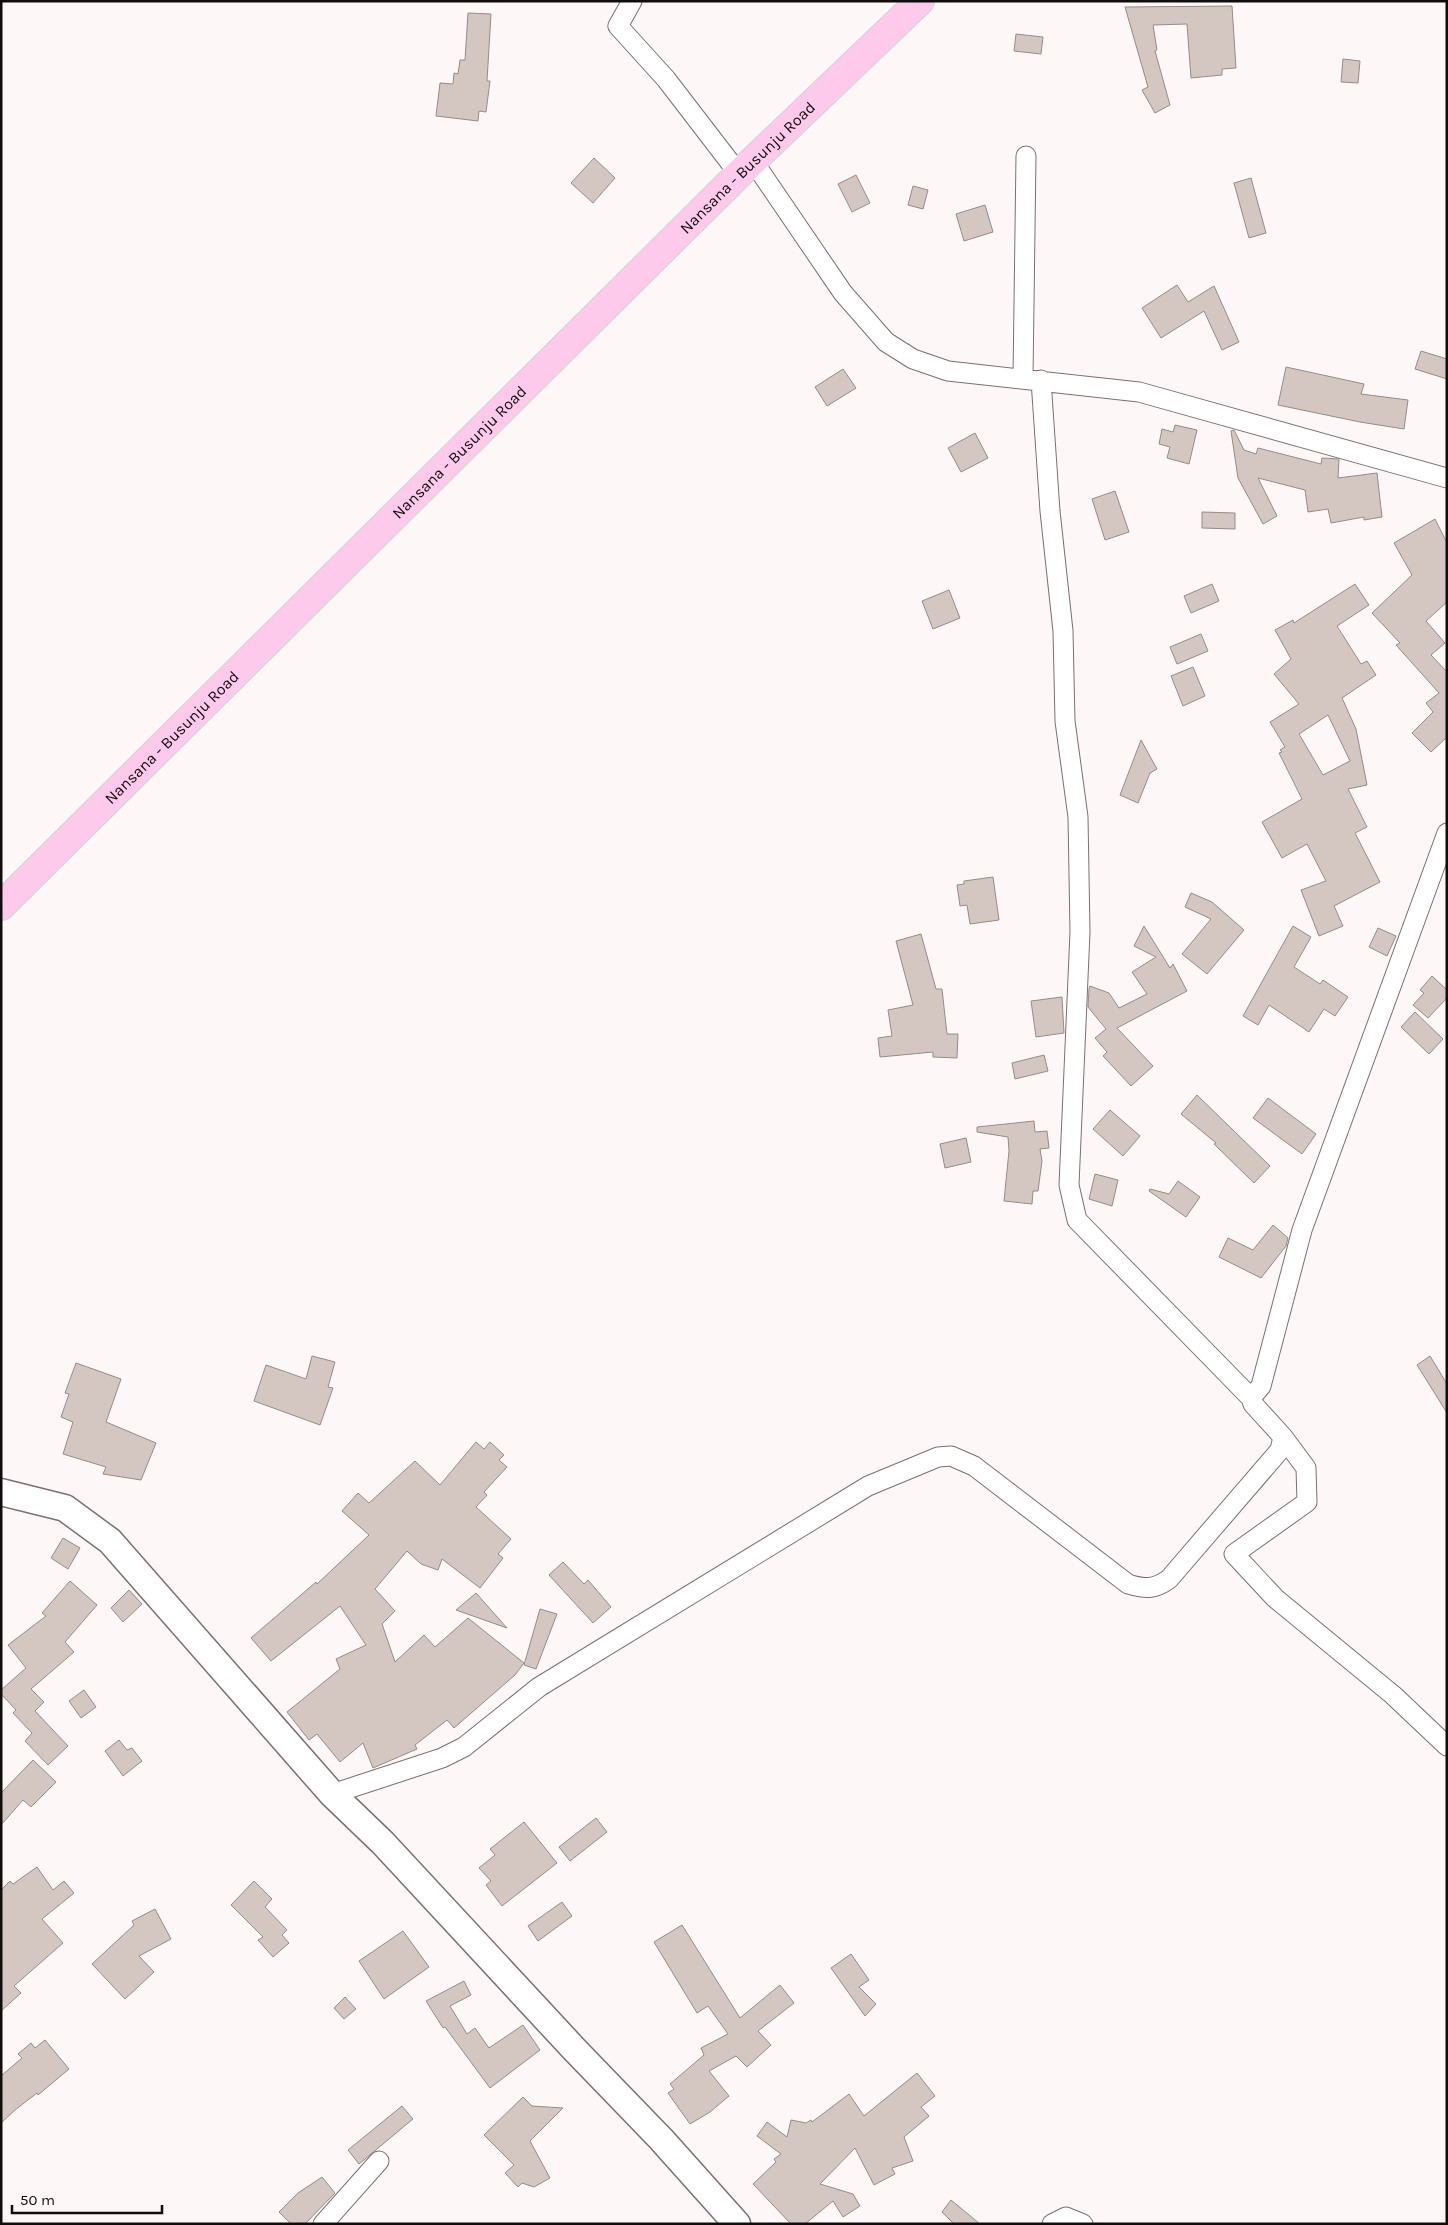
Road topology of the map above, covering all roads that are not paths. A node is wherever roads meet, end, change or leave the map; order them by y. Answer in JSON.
{"nodes":[{"id":1,"x":632,"y":1,"type":"edge"},
{"id":2,"x":920,"y":1,"type":"edge"},
{"id":3,"x":1026,"y":156,"type":"dead end"},
{"id":4,"x":746,"y":168,"type":"junction"},
{"id":5,"x":1032,"y":379,"type":"junction"},
{"id":6,"x":1447,"y":478,"type":"edge"},
{"id":7,"x":1447,"y":833,"type":"edge"},
{"id":8,"x":1,"y":906,"type":"edge"},
{"id":9,"x":1251,"y":1398,"type":"junction"},
{"id":10,"x":1283,"y":1437,"type":"junction"},
{"id":11,"x":1,"y":1492,"type":"edge"},
{"id":12,"x":1447,"y":1746,"type":"edge"},
{"id":13,"x":332,"y":1794,"type":"junction"},
{"id":14,"x":379,"y":2161,"type":"dead end"},
{"id":15,"x":323,"y":2224,"type":"edge"},
{"id":16,"x":737,"y":2224,"type":"edge"},
{"id":17,"x":1052,"y":2224,"type":"edge"},
{"id":18,"x":1083,"y":2224,"type":"edge"}],
"edges":[{"from":1,"to":4,"type":"street"},
{"from":2,"to":4,"type":"main road","name":"Nansana - Busunju Road"},
{"from":3,"to":5,"type":"street"},
{"from":4,"to":5,"type":"street"},
{"from":4,"to":8,"type":"main road","name":"Nansana - Busunju Road"},
{"from":5,"to":6,"type":"street"},
{"from":5,"to":9,"type":"street"},
{"from":7,"to":9,"type":"street"},
{"from":9,"to":10,"type":"street"},
{"from":10,"to":12,"type":"street"},
{"from":10,"to":13,"type":"street"},
{"from":11,"to":13,"type":"street"},
{"from":13,"to":16,"type":"street"},
{"from":14,"to":15,"type":"street"},
{"from":17,"to":18,"type":"street"}]}
